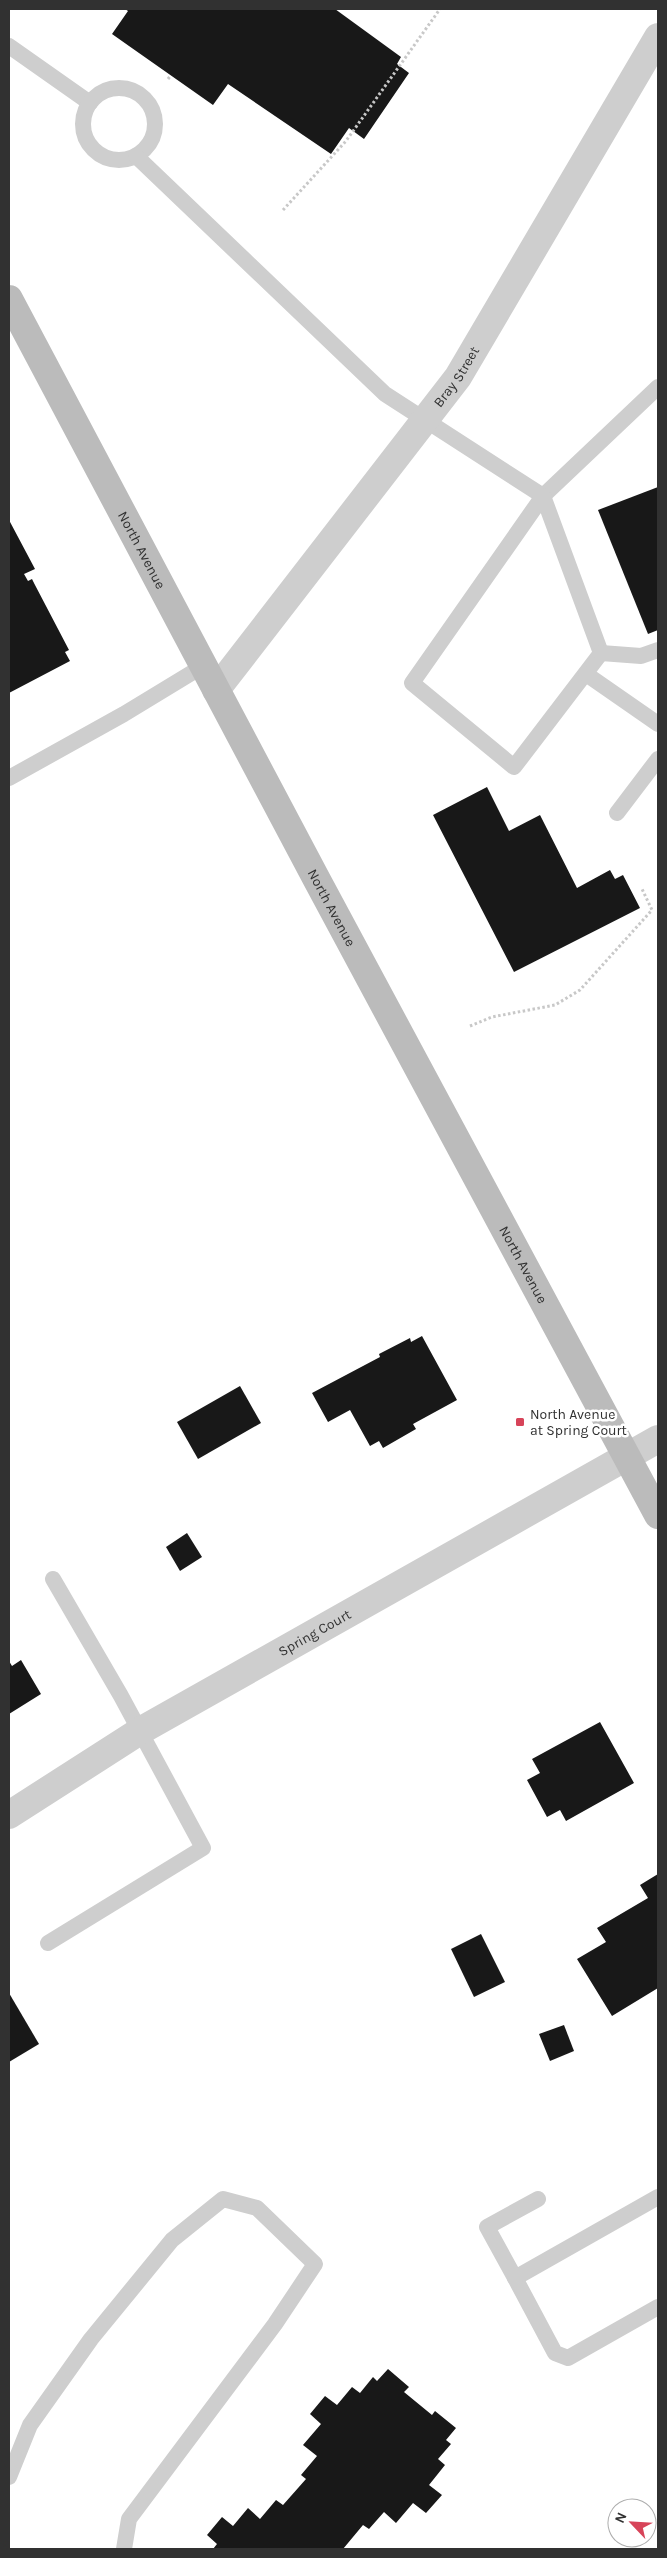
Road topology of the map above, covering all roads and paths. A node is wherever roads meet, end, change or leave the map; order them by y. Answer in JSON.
{"nodes":[{"id":1,"x":440,"y":9,"type":"edge"},
{"id":2,"x":658,"y":37,"type":"edge"},
{"id":3,"x":9,"y":46,"type":"edge"},
{"id":4,"x":171,"y":75,"type":"dead end"},
{"id":5,"x":168,"y":79,"type":"dead end"},
{"id":6,"x":90,"y":103,"type":"junction"},
{"id":7,"x":136,"y":156,"type":"junction"},
{"id":8,"x":284,"y":210,"type":"dead end"},
{"id":9,"x":9,"y":299,"type":"edge"},
{"id":10,"x":658,"y":387,"type":"edge"},
{"id":11,"x":427,"y":419,"type":"junction"},
{"id":12,"x":542,"y":496,"type":"junction"},
{"id":13,"x":658,"y":650,"type":"edge"},
{"id":14,"x":601,"y":654,"type":"junction"},
{"id":15,"x":203,"y":666,"type":"junction"},
{"id":16,"x":586,"y":674,"type":"junction"},
{"id":17,"x":216,"y":690,"type":"junction"},
{"id":18,"x":658,"y":724,"type":"edge"},
{"id":19,"x":658,"y":759,"type":"edge"},
{"id":20,"x":9,"y":778,"type":"edge"},
{"id":21,"x":618,"y":813,"type":"dead end"},
{"id":22,"x":642,"y":889,"type":"dead end"},
{"id":23,"x":470,"y":1026,"type":"dead end"},
{"id":24,"x":658,"y":1439,"type":"edge"},
{"id":25,"x":625,"y":1456,"type":"junction"},
{"id":26,"x":658,"y":1515,"type":"edge"},
{"id":27,"x":53,"y":1579,"type":"dead end"},
{"id":28,"x":140,"y":1731,"type":"junction"},
{"id":29,"x":9,"y":1815,"type":"edge"},
{"id":30,"x":48,"y":1943,"type":"dead end"},
{"id":31,"x":658,"y":2197,"type":"edge"},
{"id":32,"x":538,"y":2199,"type":"dead end"},
{"id":33,"x":514,"y":2278,"type":"junction"},
{"id":34,"x":658,"y":2307,"type":"edge"},
{"id":35,"x":9,"y":2477,"type":"edge"},
{"id":36,"x":124,"y":2549,"type":"edge"}],
"edges":[{"from":1,"to":8,"type":"path"},
{"from":2,"to":11,"type":"street","name":"Bray Street"},
{"from":3,"to":6,"type":"lane"},
{"from":4,"to":5,"type":"path"},
{"from":6,"to":7,"type":"lane"},
{"from":6,"to":7,"type":"lane"},
{"from":7,"to":11,"type":"lane"},
{"from":9,"to":15,"type":"main road","name":"North Avenue"},
{"from":10,"to":12,"type":"lane"},
{"from":11,"to":12,"type":"lane"},
{"from":11,"to":17,"type":"street","name":"Bray Street"},
{"from":12,"to":14,"type":"lane"},
{"from":12,"to":16,"type":"lane"},
{"from":13,"to":14,"type":"lane"},
{"from":14,"to":16,"type":"lane"},
{"from":15,"to":17,"type":"main road","name":"North Avenue"},
{"from":15,"to":20,"type":"lane"},
{"from":16,"to":18,"type":"lane"},
{"from":17,"to":25,"type":"main road","name":"North Avenue"},
{"from":19,"to":21,"type":"lane"},
{"from":22,"to":23,"type":"path"},
{"from":24,"to":25,"type":"street","name":"Spring Court"},
{"from":25,"to":26,"type":"main road","name":"North Avenue"},
{"from":25,"to":28,"type":"street","name":"Spring Court"},
{"from":27,"to":28,"type":"lane"},
{"from":28,"to":29,"type":"street","name":"Spring Court"},
{"from":28,"to":30,"type":"lane"},
{"from":31,"to":33,"type":"lane"},
{"from":32,"to":33,"type":"lane"},
{"from":33,"to":34,"type":"lane"},
{"from":35,"to":36,"type":"lane"}]}
